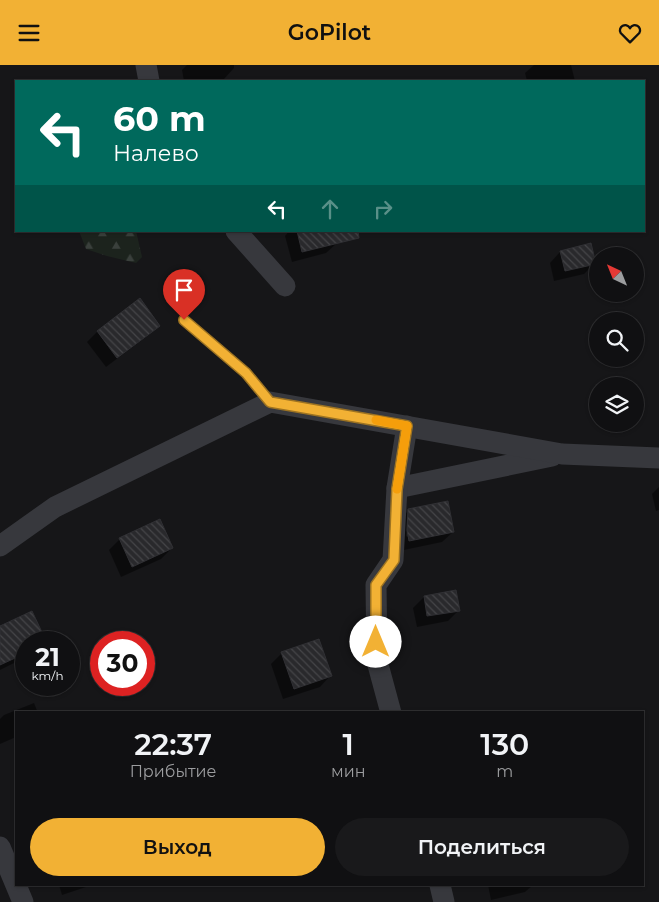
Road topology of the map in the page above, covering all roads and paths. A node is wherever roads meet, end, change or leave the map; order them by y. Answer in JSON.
{"nodes":[{"id":1,"x":146,"y":65,"type":"edge"},
{"id":2,"x":150,"y":80,"type":"edge"},
{"id":3,"x":237,"y":232,"type":"edge"},
{"id":4,"x":286,"y":286,"type":"dead end"},
{"id":5,"x":184,"y":320,"type":"dead end"},
{"id":6,"x":270,"y":402,"type":"junction"},
{"id":7,"x":407,"y":426,"type":"junction"},
{"id":8,"x":562,"y":454,"type":"junction"},
{"id":9,"x":659,"y":458,"type":"edge"},
{"id":10,"x":397,"y":489,"type":"junction"},
{"id":11,"x":0,"y":546,"type":"edge"},
{"id":12,"x":390,"y":711,"type":"edge"},
{"id":13,"x":0,"y":847,"type":"edge"},
{"id":14,"x":15,"y":883,"type":"edge"},
{"id":15,"x":16,"y":886,"type":"edge"},
{"id":16,"x":440,"y":886,"type":"edge"},
{"id":17,"x":23,"y":902,"type":"edge"},
{"id":18,"x":444,"y":902,"type":"edge"}],
"edges":[{"from":1,"to":2,"type":"street"},
{"from":3,"to":4,"type":"street"},
{"from":5,"to":6,"type":"lane"},
{"from":6,"to":7,"type":"street"},
{"from":6,"to":11,"type":"street"},
{"from":7,"to":8,"type":"street"},
{"from":7,"to":10,"type":"street"},
{"from":8,"to":9,"type":"street"},
{"from":8,"to":10,"type":"street"},
{"from":10,"to":12,"type":"street"},
{"from":13,"to":14,"type":"street"},
{"from":15,"to":17,"type":"street"},
{"from":16,"to":18,"type":"street"}]}
